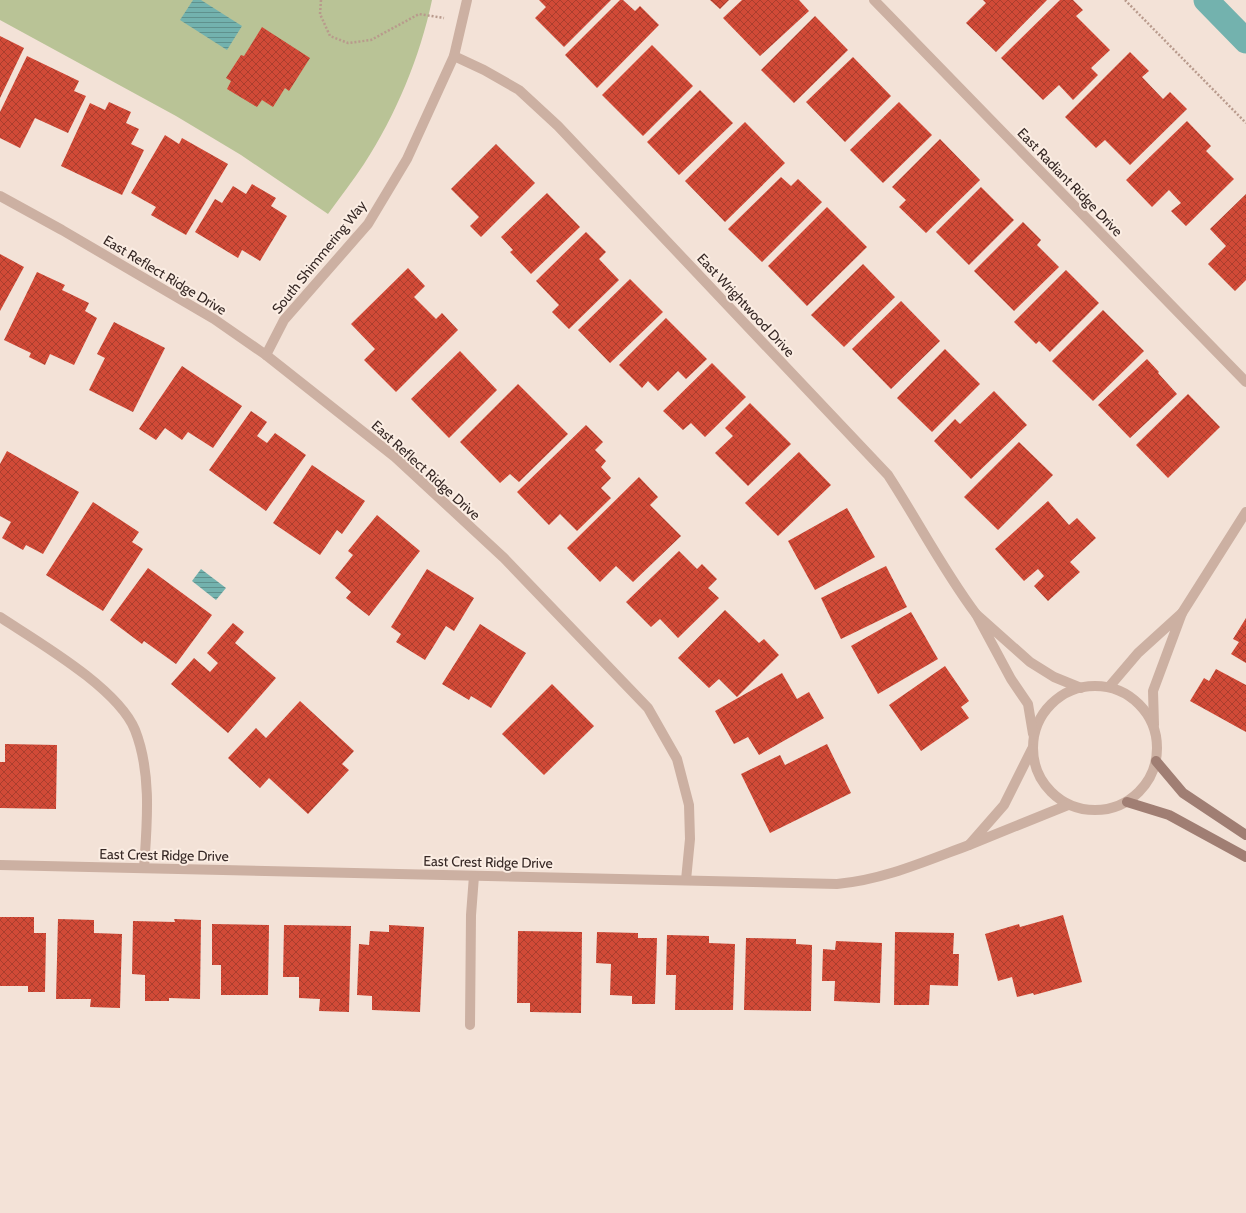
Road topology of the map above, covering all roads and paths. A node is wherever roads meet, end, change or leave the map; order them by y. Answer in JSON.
{"nodes":[{"id":1,"x":321,"y":0,"type":"edge"},
{"id":2,"x":466,"y":0,"type":"edge"},
{"id":3,"x":874,"y":0,"type":"edge"},
{"id":4,"x":1125,"y":0,"type":"edge"},
{"id":5,"x":444,"y":18,"type":"dead end"},
{"id":6,"x":454,"y":56,"type":"junction"},
{"id":7,"x":1246,"y":123,"type":"edge"},
{"id":8,"x":0,"y":196,"type":"edge"},
{"id":9,"x":266,"y":355,"type":"junction"},
{"id":10,"x":1246,"y":382,"type":"edge"},
{"id":11,"x":1246,"y":512,"type":"edge"},
{"id":12,"x":976,"y":614,"type":"junction"},
{"id":13,"x":1182,"y":614,"type":"junction"},
{"id":14,"x":0,"y":617,"type":"edge"},
{"id":15,"x":1081,"y":688,"type":"junction"},
{"id":16,"x":1109,"y":688,"type":"junction"},
{"id":17,"x":1154,"y":727,"type":"junction"},
{"id":18,"x":1034,"y":735,"type":"junction"},
{"id":19,"x":1032,"y":750,"type":"junction"},
{"id":20,"x":1156,"y":761,"type":"junction"},
{"id":21,"x":1127,"y":802,"type":"junction"},
{"id":22,"x":1068,"y":805,"type":"junction"},
{"id":23,"x":1246,"y":835,"type":"edge"},
{"id":24,"x":969,"y":845,"type":"junction"},
{"id":25,"x":1246,"y":857,"type":"edge"},
{"id":26,"x":0,"y":865,"type":"edge"},
{"id":27,"x":144,"y":868,"type":"junction"},
{"id":28,"x":474,"y":876,"type":"junction"},
{"id":29,"x":686,"y":880,"type":"junction"},
{"id":30,"x":470,"y":1025,"type":"dead end"}],
"edges":[{"from":1,"to":5,"type":"path"},
{"from":2,"to":6,"type":"street","name":"South Shimmering Way"},
{"from":3,"to":10,"type":"street","name":"East Radiant Ridge Drive"},
{"from":4,"to":7,"type":"path"},
{"from":6,"to":9,"type":"street","name":"South Shimmering Way"},
{"from":6,"to":12,"type":"street","name":"East Wrightwood Drive"},
{"from":8,"to":9,"type":"street","name":"East Reflect Ridge Drive"},
{"from":9,"to":29,"type":"street","name":"East Reflect Ridge Drive"},
{"from":11,"to":13,"type":"street"},
{"from":12,"to":15,"type":"street","name":"East Wrightwood Drive"},
{"from":12,"to":18,"type":"street","name":"East Wrightwood Drive"},
{"from":13,"to":16,"type":"street"},
{"from":13,"to":17,"type":"street"},
{"from":14,"to":27,"type":"street"},
{"from":15,"to":16,"type":"street"},
{"from":15,"to":18,"type":"street"},
{"from":16,"to":17,"type":"street"},
{"from":17,"to":20,"type":"street"},
{"from":18,"to":19,"type":"street"},
{"from":19,"to":22,"type":"street"},
{"from":19,"to":24,"type":"street","name":"East Crest Ridge Drive"},
{"from":20,"to":21,"type":"street"},
{"from":20,"to":23,"type":"street"},
{"from":21,"to":22,"type":"street"},
{"from":21,"to":25,"type":"street"},
{"from":22,"to":24,"type":"street","name":"East Crest Ridge Drive"},
{"from":24,"to":29,"type":"street","name":"East Crest Ridge Drive"},
{"from":26,"to":27,"type":"street","name":"East Crest Ridge Drive"},
{"from":27,"to":28,"type":"street","name":"East Crest Ridge Drive"},
{"from":28,"to":29,"type":"street","name":"East Crest Ridge Drive"},
{"from":28,"to":30,"type":"street"}]}
